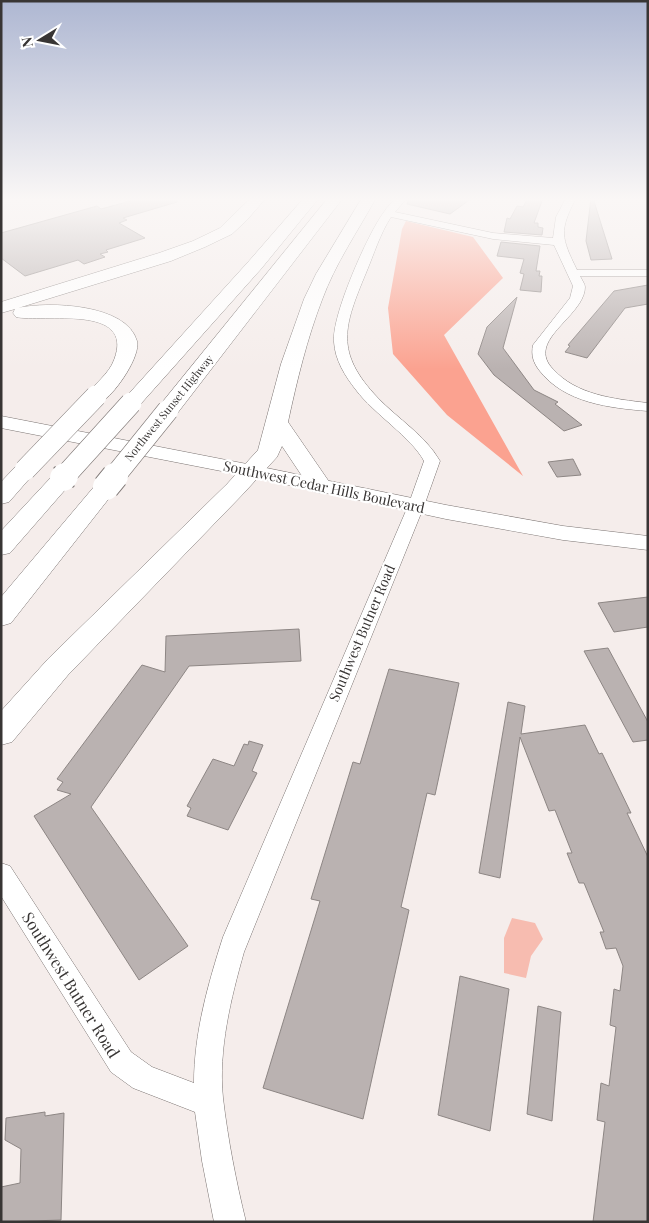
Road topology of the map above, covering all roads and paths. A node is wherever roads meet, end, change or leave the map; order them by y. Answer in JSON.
{"nodes":[{"id":1,"x":170,"y":255,"type":"edge"},
{"id":2,"x":245,"y":255,"type":"edge"},
{"id":3,"x":263,"y":255,"type":"edge"},
{"id":4,"x":291,"y":255,"type":"edge"},
{"id":5,"x":336,"y":255,"type":"edge"},
{"id":6,"x":367,"y":255,"type":"edge"},
{"id":7,"x":563,"y":255,"type":"edge"},
{"id":8,"x":574,"y":273,"type":"junction"},
{"id":9,"x":648,"y":273,"type":"edge"},
{"id":10,"x":220,"y":302,"type":"junction"},
{"id":11,"x":1,"y":308,"type":"edge"},
{"id":12,"x":1,"y":318,"type":"edge"},
{"id":13,"x":648,"y":407,"type":"edge"},
{"id":14,"x":277,"y":421,"type":"junction"},
{"id":15,"x":1,"y":422,"type":"edge"},
{"id":16,"x":252,"y":471,"type":"junction"},
{"id":17,"x":320,"y":486,"type":"junction"},
{"id":18,"x":1,"y":497,"type":"edge"},
{"id":19,"x":416,"y":506,"type":"junction"},
{"id":20,"x":648,"y":543,"type":"edge"},
{"id":21,"x":1,"y":547,"type":"edge"},
{"id":22,"x":1,"y":616,"type":"edge"},
{"id":23,"x":1,"y":733,"type":"edge"},
{"id":24,"x":1,"y":874,"type":"edge"},
{"id":25,"x":210,"y":1103,"type":"junction"},
{"id":26,"x":230,"y":1222,"type":"edge"}],
"edges":[{"from":1,"to":11,"type":"highway"},
{"from":2,"to":10,"type":"highway"},
{"from":3,"to":10,"type":"highway"},
{"from":4,"to":22,"type":"highway","name":"Northwest Sunset Highway","bridge":true},
{"from":5,"to":14,"type":"highway"},
{"from":6,"to":19,"type":"street","name":"Southwest Butner Road"},
{"from":7,"to":8,"type":"street"},
{"from":8,"to":9,"type":"street"},
{"from":8,"to":13,"type":"street"},
{"from":10,"to":21,"type":"highway","bridge":true},
{"from":12,"to":18,"type":"highway","bridge":true},
{"from":14,"to":16,"type":"highway"},
{"from":14,"to":17,"type":"highway"},
{"from":15,"to":16,"type":"main road","name":"Southwest Cedar Hills Boulevard"},
{"from":16,"to":17,"type":"main road","name":"Southwest Cedar Hills Boulevard"},
{"from":16,"to":23,"type":"highway"},
{"from":17,"to":19,"type":"main road","name":"Southwest Cedar Hills Boulevard"},
{"from":19,"to":20,"type":"main road","name":"Southwest Cedar Hills Boulevard"},
{"from":19,"to":25,"type":"street","name":"Southwest Butner Road"},
{"from":24,"to":25,"type":"street","name":"Southwest Butner Road"},
{"from":25,"to":26,"type":"street","name":"Southwest Butner Road"}]}
